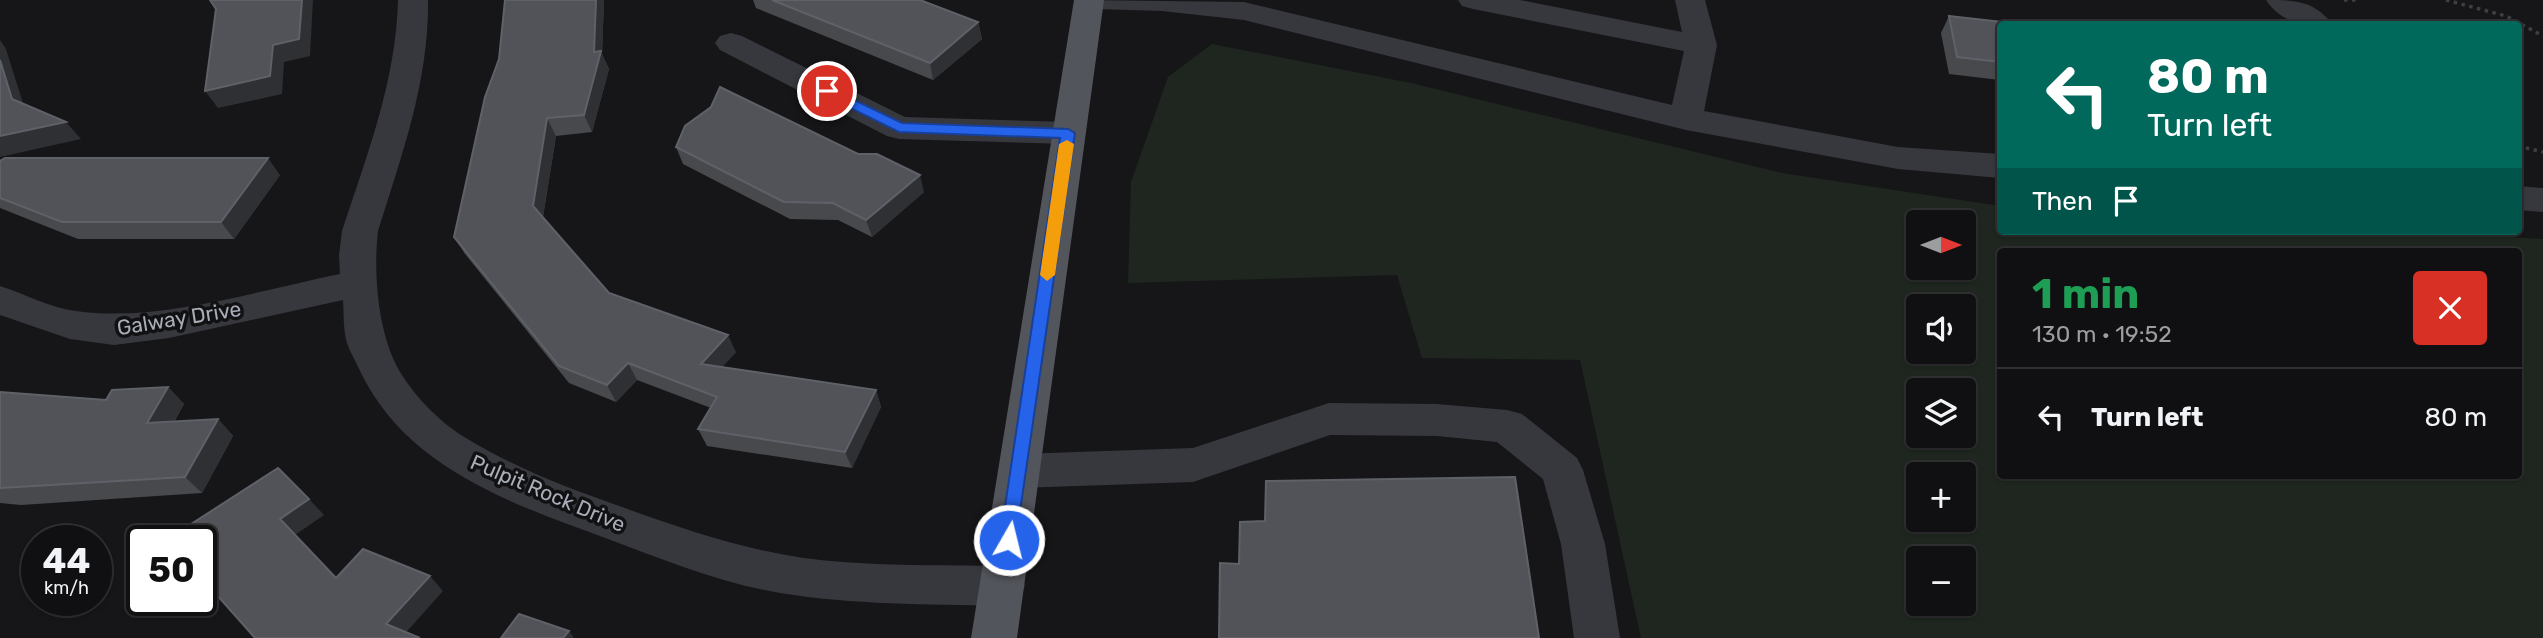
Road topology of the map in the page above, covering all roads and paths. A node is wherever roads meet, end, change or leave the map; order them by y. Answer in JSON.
{"nodes":[{"id":1,"x":413,"y":0,"type":"edge"},
{"id":2,"x":1089,"y":0,"type":"edge"},
{"id":3,"x":1095,"y":0,"type":"edge"},
{"id":4,"x":1473,"y":0,"type":"edge"},
{"id":5,"x":1690,"y":0,"type":"edge"},
{"id":6,"x":2281,"y":0,"type":"edge"},
{"id":7,"x":2344,"y":0,"type":"edge"},
{"id":8,"x":2358,"y":0,"type":"edge"},
{"id":9,"x":2446,"y":0,"type":"edge"},
{"id":10,"x":1321,"y":15,"type":"edge"},
{"id":11,"x":2312,"y":21,"type":"edge"},
{"id":12,"x":2515,"y":21,"type":"edge"},
{"id":13,"x":2522,"y":25,"type":"edge"},
{"id":14,"x":2543,"y":36,"type":"edge"},
{"id":15,"x":730,"y":43,"type":"dead end"},
{"id":16,"x":1701,"y":46,"type":"junction"},
{"id":17,"x":1686,"y":119,"type":"junction"},
{"id":18,"x":1068,"y":133,"type":"junction"},
{"id":19,"x":2522,"y":147,"type":"edge"},
{"id":20,"x":2543,"y":152,"type":"edge"},
{"id":21,"x":1997,"y":166,"type":"edge"},
{"id":22,"x":2522,"y":198,"type":"edge"},
{"id":23,"x":2543,"y":200,"type":"edge"},
{"id":24,"x":360,"y":283,"type":"junction"},
{"id":25,"x":0,"y":300,"type":"edge"},
{"id":26,"x":1019,"y":471,"type":"junction"},
{"id":27,"x":1002,"y":586,"type":"junction"},
{"id":28,"x":994,"y":638,"type":"edge"},
{"id":29,"x":1597,"y":638,"type":"edge"}],
"edges":[{"from":1,"to":24,"type":"street","name":"Pulpit Rock Drive"},
{"from":2,"to":18,"type":"main road"},
{"from":3,"to":10,"type":"street"},
{"from":4,"to":16,"type":"street"},
{"from":5,"to":16,"type":"street"},
{"from":6,"to":11,"type":"street"},
{"from":7,"to":8,"type":"path"},
{"from":9,"to":12,"type":"path"},
{"from":10,"to":17,"type":"street"},
{"from":13,"to":14,"type":"path"},
{"from":15,"to":18,"type":"street"},
{"from":16,"to":17,"type":"street"},
{"from":17,"to":21,"type":"street"},
{"from":18,"to":26,"type":"main road"},
{"from":19,"to":20,"type":"path"},
{"from":22,"to":23,"type":"street"},
{"from":24,"to":25,"type":"street","name":"Galway Drive"},
{"from":24,"to":27,"type":"street","name":"Pulpit Rock Drive"},
{"from":26,"to":27,"type":"main road"},
{"from":26,"to":29,"type":"street"},
{"from":27,"to":28,"type":"main road"}]}
